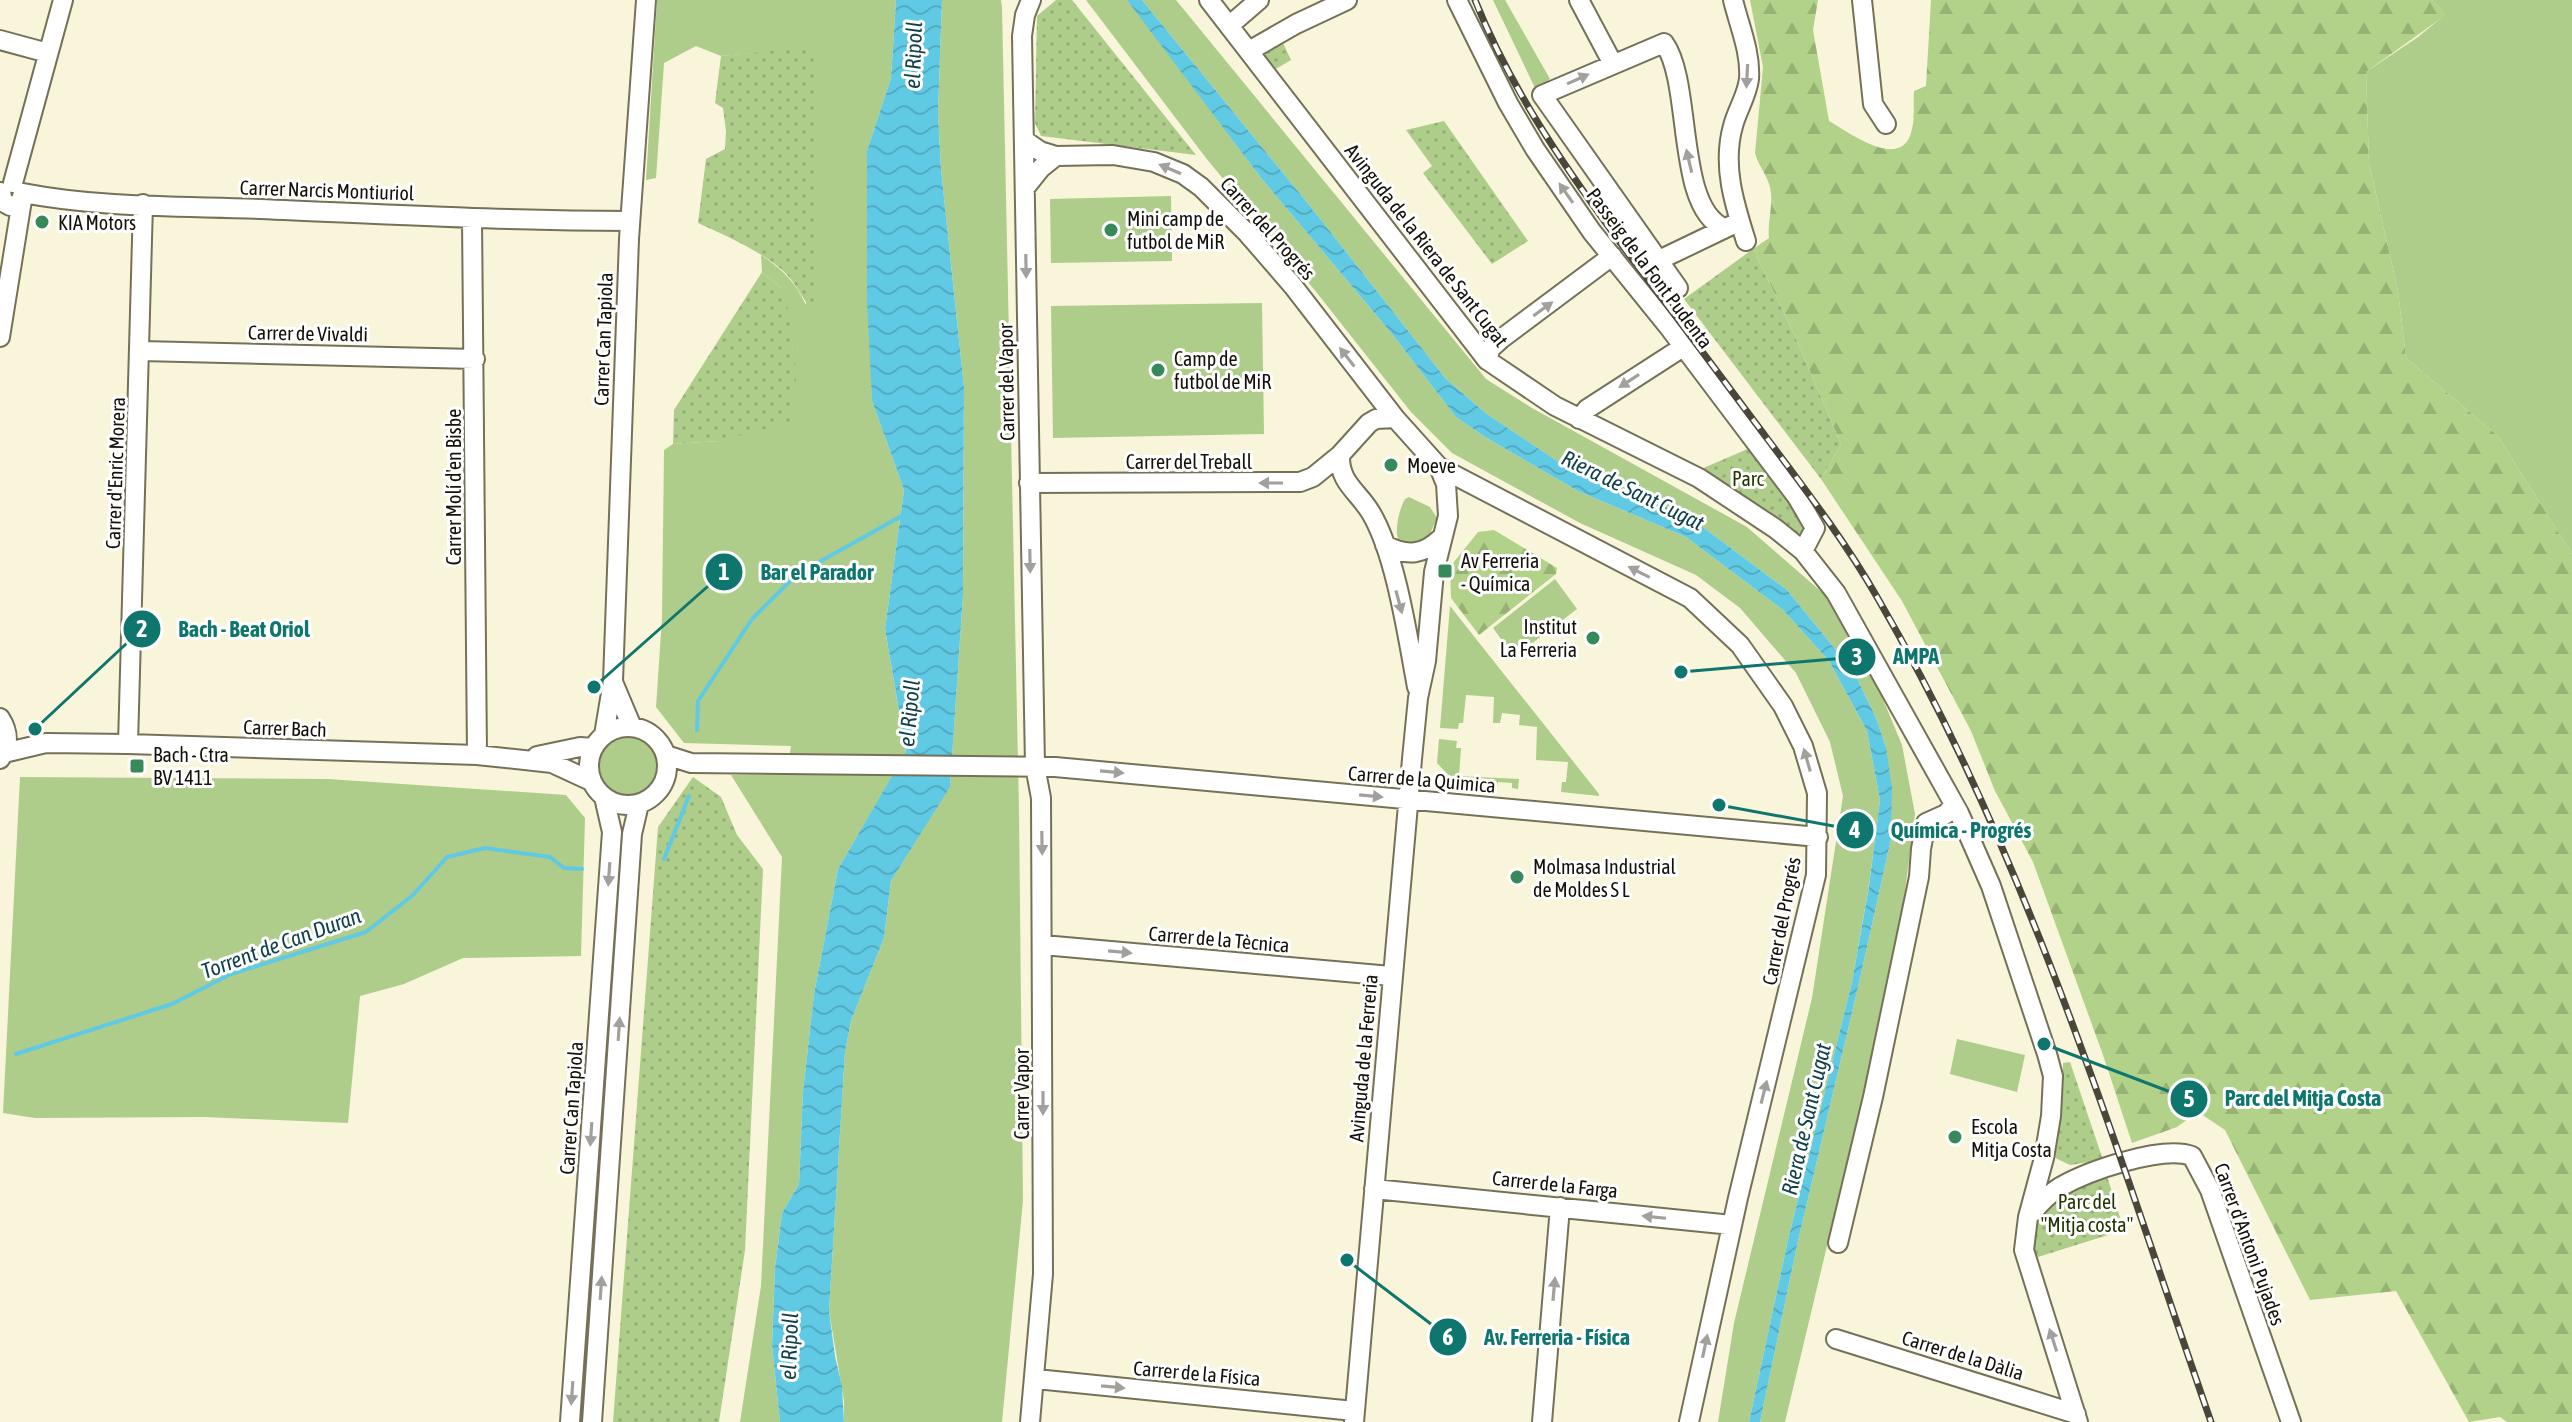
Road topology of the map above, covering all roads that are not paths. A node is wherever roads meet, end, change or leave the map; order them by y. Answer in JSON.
{"nodes":[{"id":1,"x":63,"y":0,"type":"edge"},
{"id":2,"x":646,"y":0,"type":"edge"},
{"id":3,"x":1031,"y":0,"type":"edge"},
{"id":4,"x":1209,"y":0,"type":"edge"},
{"id":5,"x":1259,"y":0,"type":"edge"},
{"id":6,"x":1347,"y":0,"type":"edge"},
{"id":7,"x":1457,"y":0,"type":"edge"},
{"id":8,"x":1579,"y":0,"type":"edge"},
{"id":9,"x":1733,"y":0,"type":"edge"},
{"id":10,"x":1862,"y":0,"type":"edge"},
{"id":11,"x":1316,"y":7,"type":"edge"},
{"id":12,"x":1230,"y":25,"type":"junction"},
{"id":13,"x":0,"y":40,"type":"edge"},
{"id":14,"x":1249,"y":51,"type":"junction"},
{"id":15,"x":48,"y":53,"type":"junction"},
{"id":16,"x":1613,"y":64,"type":"junction"},
{"id":17,"x":1886,"y":124,"type":"dead end"},
{"id":18,"x":1024,"y":140,"type":"junction"},
{"id":19,"x":1056,"y":156,"type":"junction"},
{"id":20,"x":1025,"y":188,"type":"junction"},
{"id":21,"x":9,"y":196,"type":"edge"},
{"id":22,"x":143,"y":204,"type":"junction"},
{"id":23,"x":472,"y":218,"type":"junction"},
{"id":24,"x":630,"y":221,"type":"junction"},
{"id":25,"x":1731,"y":222,"type":"junction"},
{"id":26,"x":1746,"y":241,"type":"dead end"},
{"id":27,"x":1612,"y":256,"type":"junction"},
{"id":28,"x":1657,"y":261,"type":"junction"},
{"id":29,"x":1678,"y":288,"type":"dead end"},
{"id":30,"x":0,"y":337,"type":"edge"},
{"id":31,"x":1683,"y":347,"type":"junction"},
{"id":32,"x":141,"y":351,"type":"junction"},
{"id":33,"x":475,"y":359,"type":"junction"},
{"id":34,"x":1487,"y":360,"type":"junction"},
{"id":35,"x":1395,"y":418,"type":"junction"},
{"id":36,"x":1579,"y":419,"type":"junction"},
{"id":37,"x":1340,"y":455,"type":"junction"},
{"id":38,"x":1439,"y":467,"type":"junction"},
{"id":39,"x":1029,"y":483,"type":"junction"},
{"id":40,"x":1442,"y":537,"type":"junction"},
{"id":41,"x":1385,"y":545,"type":"junction"},
{"id":42,"x":1803,"y":551,"type":"junction"},
{"id":43,"x":613,"y":681,"type":"junction"},
{"id":44,"x":1418,"y":698,"type":"junction"},
{"id":45,"x":3,"y":724,"type":"edge"},
{"id":46,"x":632,"y":727,"type":"junction"},
{"id":47,"x":598,"y":741,"type":"junction"},
{"id":48,"x":46,"y":743,"type":"junction"},
{"id":49,"x":128,"y":744,"type":"junction"},
{"id":50,"x":477,"y":755,"type":"junction"},
{"id":51,"x":666,"y":755,"type":"junction"},
{"id":52,"x":2,"y":756,"type":"edge"},
{"id":53,"x":523,"y":758,"type":"junction"},
{"id":54,"x":691,"y":763,"type":"junction"},
{"id":55,"x":1028,"y":766,"type":"junction"},
{"id":56,"x":665,"y":777,"type":"junction"},
{"id":57,"x":591,"y":781,"type":"junction"},
{"id":58,"x":604,"y":797,"type":"junction"},
{"id":59,"x":1409,"y":799,"type":"junction"},
{"id":60,"x":639,"y":804,"type":"junction"},
{"id":61,"x":1954,"y":805,"type":"junction"},
{"id":62,"x":1818,"y":837,"type":"junction"},
{"id":63,"x":1043,"y":945,"type":"junction"},
{"id":64,"x":1391,"y":976,"type":"junction"},
{"id":65,"x":2044,"y":1158,"type":"junction"},
{"id":66,"x":2071,"y":1182,"type":"junction"},
{"id":67,"x":1374,"y":1189,"type":"junction"},
{"id":68,"x":1560,"y":1207,"type":"junction"},
{"id":69,"x":2028,"y":1217,"type":"junction"},
{"id":70,"x":1732,"y":1225,"type":"junction"},
{"id":71,"x":1838,"y":1243,"type":"dead end"},
{"id":72,"x":1836,"y":1339,"type":"dead end"},
{"id":73,"x":1036,"y":1379,"type":"junction"},
{"id":74,"x":1354,"y":1416,"type":"edge"},
{"id":75,"x":2077,"y":1418,"type":"edge"},
{"id":76,"x":570,"y":1422,"type":"edge"},
{"id":77,"x":592,"y":1422,"type":"edge"},
{"id":78,"x":1030,"y":1422,"type":"edge"},
{"id":79,"x":1542,"y":1422,"type":"edge"},
{"id":80,"x":1689,"y":1422,"type":"edge"},
{"id":81,"x":2291,"y":1422,"type":"edge"}],
"edges":[{"from":1,"to":15,"type":"street"},
{"from":2,"to":24,"type":"street","name":"Carrer Can Tapiola"},
{"from":3,"to":18,"type":"street","name":"Carrer del Vapor"},
{"from":4,"to":12,"type":"street","name":"Avinguda de la Riera de Sant Cugat"},
{"from":5,"to":12,"type":"street"},
{"from":6,"to":11,"type":"street"},
{"from":27,"to":7,"type":"street","name":"Passeig de la Font Pudenta","one_way":true},
{"from":8,"to":16,"type":"street"},
{"from":9,"to":25,"type":"street","one_way":true},
{"from":10,"to":17,"type":"street"},
{"from":11,"to":14,"type":"street"},
{"from":12,"to":14,"type":"street","name":"Avinguda de la Riera de Sant Cugat"},
{"from":13,"to":15,"type":"street"},
{"from":14,"to":34,"type":"street","name":"Avinguda de la Riera de Sant Cugat"},
{"from":15,"to":21,"type":"street"},
{"from":25,"to":16,"type":"street","one_way":true},
{"from":28,"to":16,"type":"street","name":"Passeig de la Font Pudenta","one_way":true},
{"from":18,"to":19,"type":"street","name":"Carrer del Progrés"},
{"from":18,"to":20,"type":"street","name":"Carrer del Vapor"},
{"from":19,"to":20,"type":"street"},
{"from":35,"to":19,"type":"street","name":"Carrer del Progrés","one_way":true},
{"from":20,"to":39,"type":"street","name":"Carrer del Vapor","one_way":true},
{"from":21,"to":22,"type":"street","name":"Carrer Narcis Montiuriol"},
{"from":21,"to":30,"type":"street"},
{"from":22,"to":23,"type":"street","name":"Carrer Narcis Montiuriol"},
{"from":22,"to":32,"type":"street","name":"Carrer d'Enric Morera"},
{"from":23,"to":24,"type":"street","name":"Carrer Narcis Montiuriol"},
{"from":23,"to":33,"type":"street","name":"Carrer Molí d'en Bisbe"},
{"from":24,"to":43,"type":"street","name":"Carrer Can Tapiola"},
{"from":25,"to":26,"type":"street"},
{"from":25,"to":28,"type":"street"},
{"from":27,"to":31,"type":"street","name":"Passeig de la Font Pudenta"},
{"from":34,"to":27,"type":"street","one_way":true},
{"from":28,"to":29,"type":"street","name":"Passeig de la Font Pudenta"},
{"from":31,"to":36,"type":"street","one_way":true},
{"from":31,"to":42,"type":"street","name":"Passeig de la Font Pudenta"},
{"from":32,"to":33,"type":"street","name":"Carrer de Vivaldi"},
{"from":32,"to":49,"type":"street","name":"Carrer d'Enric Morera"},
{"from":33,"to":50,"type":"street","name":"Carrer Molí d'en Bisbe"},
{"from":34,"to":36,"type":"street","name":"Avinguda de la Riera de Sant Cugat"},
{"from":35,"to":37,"type":"street"},
{"from":35,"to":38,"type":"street","name":"Avinguda de la Ferreria"},
{"from":36,"to":42,"type":"street","name":"Avinguda de la Riera de Sant Cugat"},
{"from":37,"to":39,"type":"street","name":"Carrer del Treball","one_way":true},
{"from":37,"to":41,"type":"street","name":"Avinguda de la Ferreria"},
{"from":38,"to":40,"type":"street","name":"Avinguda de la Ferreria"},
{"from":62,"to":38,"type":"street","name":"Carrer del Progrés","one_way":true},
{"from":39,"to":55,"type":"street","name":"Carrer del Vapor","one_way":true},
{"from":40,"to":41,"type":"street"},
{"from":40,"to":44,"type":"street","name":"Avinguda de la Ferreria"},
{"from":41,"to":44,"type":"street","name":"Avinguda de la Ferreria","one_way":true},
{"from":42,"to":61,"type":"street","name":"Avinguda de la Riera de Sant Cugat"},
{"from":43,"to":46,"type":"street","name":"Carrer Can Tapiola"},
{"from":43,"to":47,"type":"street","name":"Carrer Can Tapiola"},
{"from":44,"to":59,"type":"street","name":"Avinguda de la Ferreria"},
{"from":45,"to":48,"type":"street","name":"Carrer Bach"},
{"from":45,"to":52,"type":"street"},
{"from":46,"to":47,"type":"street"},
{"from":46,"to":51,"type":"street"},
{"from":47,"to":53,"type":"street","name":"Carrer Bach"},
{"from":47,"to":57,"type":"street"},
{"from":48,"to":49,"type":"street","name":"Carrer Bach"},
{"from":48,"to":52,"type":"street","name":"Carrer Bach"},
{"from":49,"to":50,"type":"street","name":"Carrer Bach"},
{"from":50,"to":53,"type":"street","name":"Carrer Bach"},
{"from":51,"to":54,"type":"street"},
{"from":51,"to":56,"type":"street"},
{"from":53,"to":57,"type":"street","name":"Carrer Bach"},
{"from":54,"to":55,"type":"street"},
{"from":54,"to":56,"type":"street"},
{"from":55,"to":59,"type":"street","name":"Carrer de la Quimica","one_way":true},
{"from":55,"to":63,"type":"street","name":"Carrer Vapor","one_way":true},
{"from":56,"to":60,"type":"street"},
{"from":57,"to":58,"type":"street"},
{"from":58,"to":60,"type":"street"},
{"from":58,"to":76,"type":"street","name":"Carrer Can Tapiola","one_way":true},
{"from":59,"to":62,"type":"street","name":"Carrer de la Quimica"},
{"from":59,"to":64,"type":"street","name":"Avinguda de la Ferreria"},
{"from":77,"to":60,"type":"street","one_way":true},
{"from":61,"to":65,"type":"street","name":"Avinguda de la Riera de Sant Cugat"},
{"from":61,"to":71,"type":"street"},
{"from":70,"to":62,"type":"street","name":"Carrer del Progrés","one_way":true},
{"from":63,"to":64,"type":"street","name":"Carrer de la Tècnica","one_way":true},
{"from":63,"to":73,"type":"street","name":"Carrer Vapor","one_way":true},
{"from":64,"to":67,"type":"street","name":"Avinguda de la Ferreria"},
{"from":65,"to":66,"type":"street"},
{"from":65,"to":69,"type":"street","name":"Avinguda de la Riera de Sant Cugat"},
{"from":66,"to":69,"type":"street","name":"Carrer d'Antoni Pujades"},
{"from":66,"to":81,"type":"street","name":"Carrer d'Antoni Pujades"},
{"from":67,"to":68,"type":"street","name":"Carrer de la Farga"},
{"from":67,"to":74,"type":"street","name":"Avinguda de la Ferreria"},
{"from":70,"to":68,"type":"street","name":"Carrer de la Farga","one_way":true},
{"from":79,"to":68,"type":"street","one_way":true},
{"from":75,"to":69,"type":"street","name":"Avinguda de la Riera de Sant Cugat","one_way":true},
{"from":80,"to":70,"type":"street","name":"Carrer del Progrés","one_way":true},
{"from":72,"to":75,"type":"street","name":"Carrer de la Dàlia"},
{"from":73,"to":74,"type":"street","name":"Carrer de la Física","one_way":true},
{"from":73,"to":78,"type":"street","name":"Carrer Vapor"}]}
